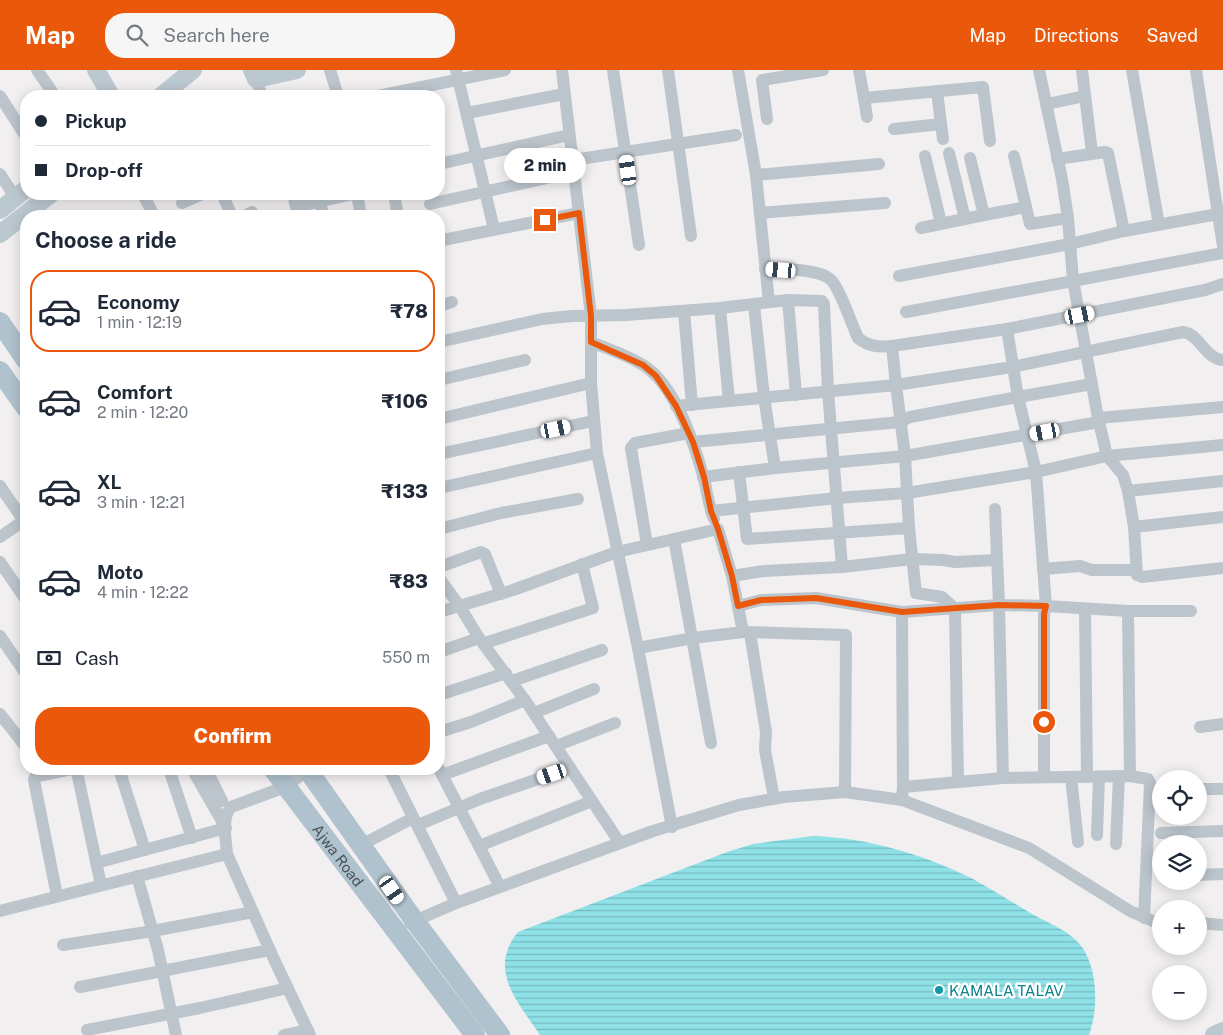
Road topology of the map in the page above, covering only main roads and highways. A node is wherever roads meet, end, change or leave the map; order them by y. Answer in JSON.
{"nodes":[{"id":1,"x":0,"y":322,"type":"edge"},
{"id":2,"x":20,"y":345,"type":"edge"},
{"id":3,"x":0,"y":371,"type":"edge"},
{"id":4,"x":20,"y":399,"type":"edge"},
{"id":5,"x":277,"y":775,"type":"edge"},
{"id":6,"x":312,"y":775,"type":"edge"},
{"id":7,"x":406,"y":926,"type":"junction"},
{"id":8,"x":475,"y":1035,"type":"edge"},
{"id":9,"x":500,"y":1035,"type":"edge"}],
"edges":[{"from":1,"to":2,"type":"main road"},
{"from":3,"to":4,"type":"main road"},
{"from":5,"to":7,"type":"main road","name":"Ajwa Road"},
{"from":6,"to":7,"type":"main road","name":"Ajwa Road"},
{"from":7,"to":8,"type":"main road","name":"Ajwa Road"},
{"from":7,"to":9,"type":"main road","name":"Ajwa Road"}]}
